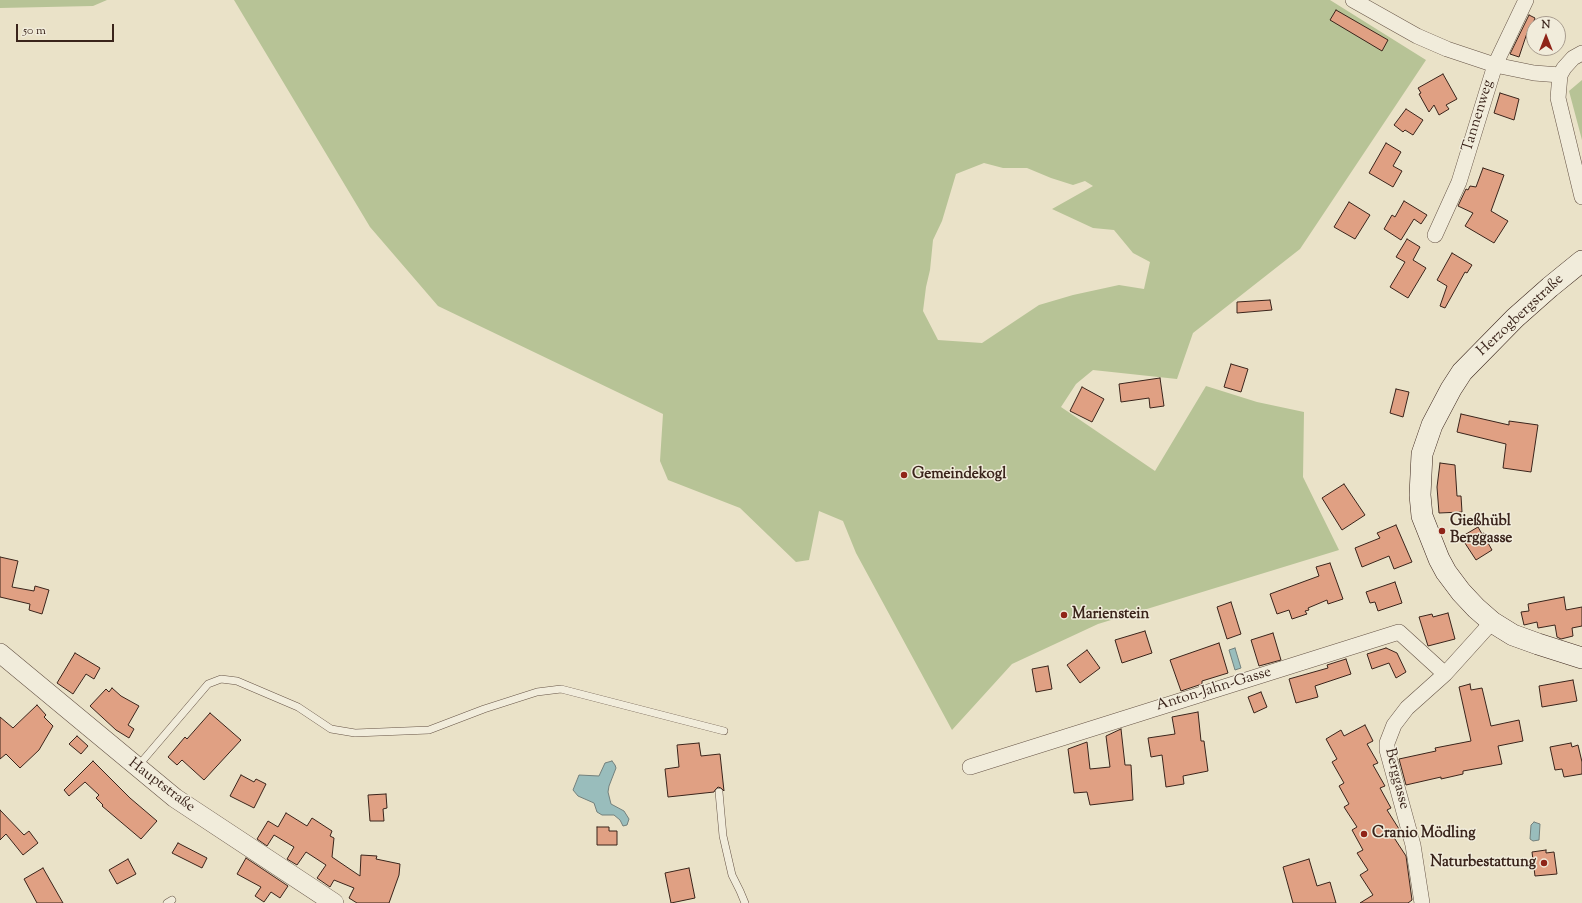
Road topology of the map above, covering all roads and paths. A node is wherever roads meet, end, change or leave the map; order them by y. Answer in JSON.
{"nodes":[{"id":1,"x":1353,"y":0,"type":"edge"},
{"id":2,"x":1526,"y":0,"type":"edge"},
{"id":3,"x":1582,"y":53,"type":"edge"},
{"id":4,"x":1495,"y":65,"type":"junction"},
{"id":5,"x":1560,"y":75,"type":"junction"},
{"id":6,"x":1582,"y":197,"type":"edge"},
{"id":7,"x":1435,"y":235,"type":"dead end"},
{"id":8,"x":1582,"y":261,"type":"edge"},
{"id":9,"x":1492,"y":622,"type":"junction"},
{"id":10,"x":0,"y":653,"type":"edge"},
{"id":11,"x":1582,"y":658,"type":"edge"},
{"id":12,"x":1446,"y":674,"type":"junction"},
{"id":13,"x":724,"y":731,"type":"dead end"},
{"id":14,"x":970,"y":767,"type":"dead end"},
{"id":15,"x":137,"y":768,"type":"junction"},
{"id":16,"x":719,"y":792,"type":"dead end"},
{"id":17,"x":334,"y":903,"type":"edge"},
{"id":18,"x":745,"y":903,"type":"edge"},
{"id":19,"x":1422,"y":903,"type":"edge"}],
"edges":[{"from":1,"to":4,"type":"street"},
{"from":2,"to":4,"type":"street","name":"Tannenweg"},
{"from":3,"to":5,"type":"street"},
{"from":4,"to":5,"type":"street"},
{"from":4,"to":7,"type":"street","name":"Tannenweg"},
{"from":5,"to":6,"type":"street"},
{"from":8,"to":9,"type":"main road","name":"Herzogbergstraße"},
{"from":9,"to":11,"type":"main road","name":"Herzogbergstraße"},
{"from":9,"to":12,"type":"street","name":"Berggasse"},
{"from":10,"to":15,"type":"street","name":"Hauptstraße"},
{"from":12,"to":14,"type":"street","name":"Anton-Jahn-Gasse"},
{"from":12,"to":19,"type":"street","name":"Berggasse"},
{"from":13,"to":15,"type":"lane"},
{"from":15,"to":17,"type":"street","name":"Hauptstraße"},
{"from":16,"to":18,"type":"lane"}]}
